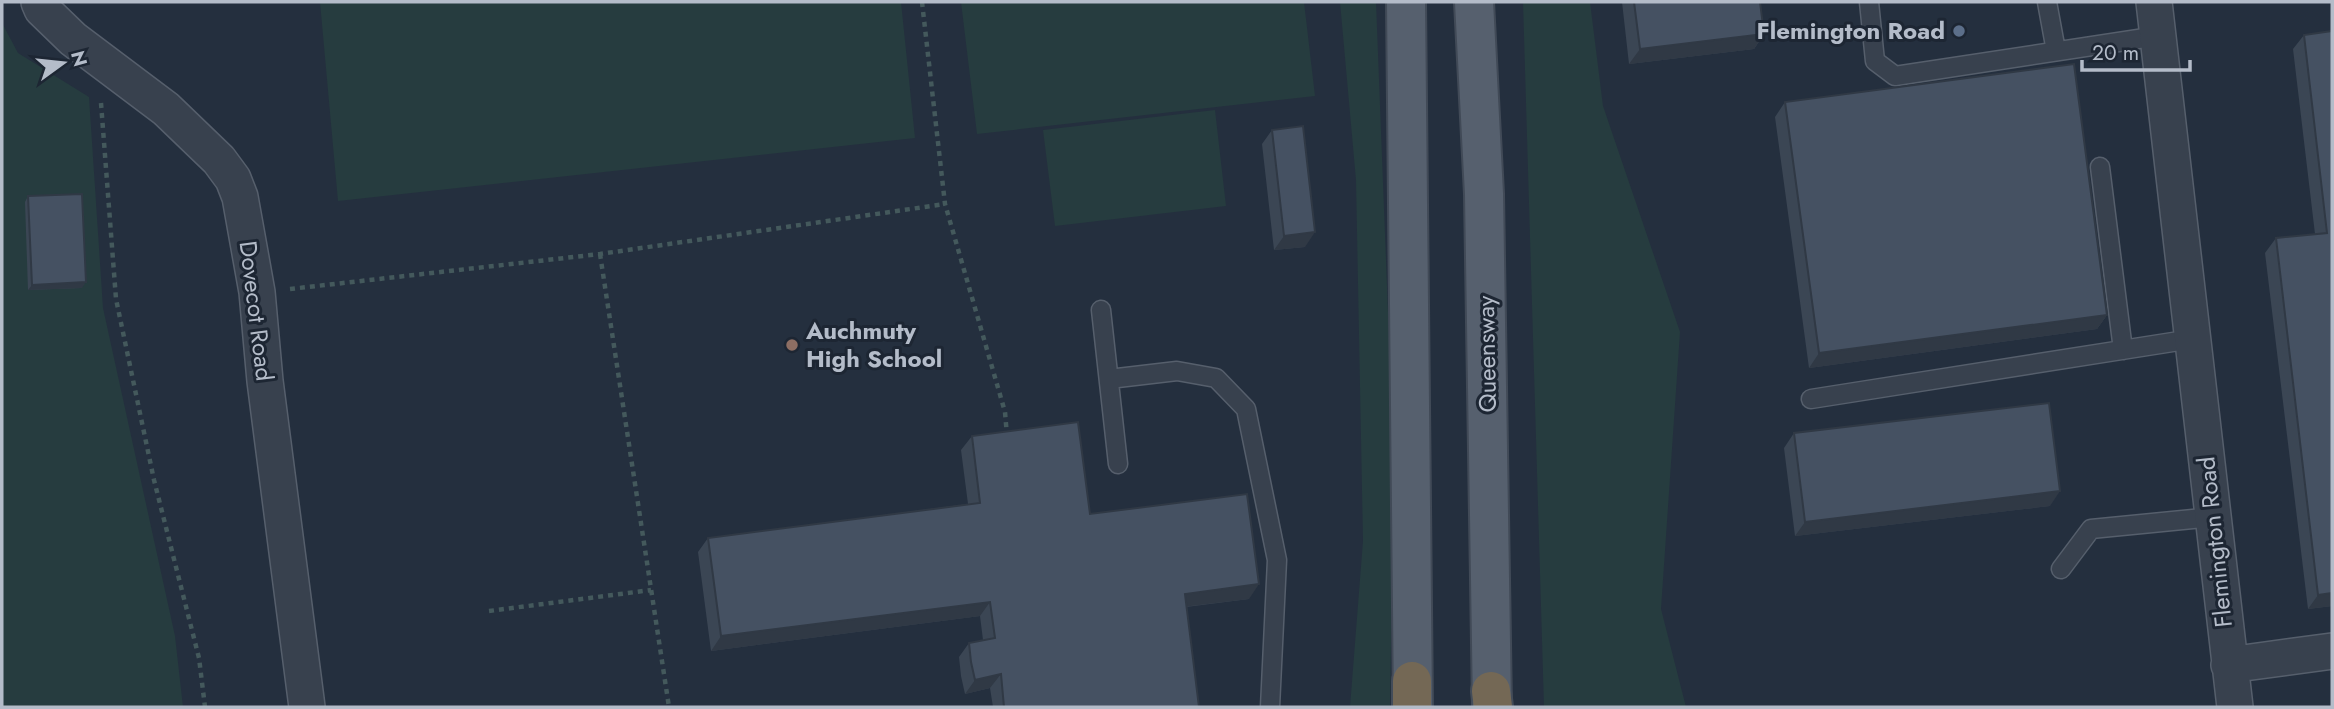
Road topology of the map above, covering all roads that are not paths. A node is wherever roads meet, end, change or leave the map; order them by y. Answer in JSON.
{"nodes":[{"id":1,"x":39,"y":2,"type":"edge"},
{"id":2,"x":1406,"y":2,"type":"edge"},
{"id":3,"x":1474,"y":2,"type":"edge"},
{"id":4,"x":1869,"y":2,"type":"edge"},
{"id":5,"x":2047,"y":2,"type":"edge"},
{"id":6,"x":2154,"y":2,"type":"edge"},
{"id":7,"x":2158,"y":36,"type":"junction"},
{"id":8,"x":2056,"y":51,"type":"junction"},
{"id":9,"x":2100,"y":167,"type":"dead end"},
{"id":10,"x":1101,"y":310,"type":"dead end"},
{"id":11,"x":2192,"y":339,"type":"junction"},
{"id":12,"x":2123,"y":350,"type":"junction"},
{"id":13,"x":1109,"y":379,"type":"junction"},
{"id":14,"x":1811,"y":399,"type":"dead end"},
{"id":15,"x":1118,"y":464,"type":"dead end"},
{"id":16,"x":2213,"y":517,"type":"junction"},
{"id":17,"x":2061,"y":569,"type":"dead end"},
{"id":18,"x":2332,"y":651,"type":"edge"},
{"id":19,"x":2230,"y":665,"type":"junction"},
{"id":20,"x":1412,"y":698,"type":"edge"},
{"id":21,"x":1492,"y":702,"type":"edge"},
{"id":22,"x":307,"y":707,"type":"edge"},
{"id":23,"x":1270,"y":707,"type":"edge"},
{"id":24,"x":2235,"y":707,"type":"edge"}],
"edges":[{"from":1,"to":22,"type":"street","name":"Dovecot Road"},
{"from":2,"to":20,"type":"main road"},
{"from":3,"to":21,"type":"main road","name":"Queensway"},
{"from":4,"to":8,"type":"lane"},
{"from":5,"to":8,"type":"lane"},
{"from":6,"to":7,"type":"street","name":"Flemington Road"},
{"from":7,"to":8,"type":"lane"},
{"from":7,"to":11,"type":"street","name":"Flemington Road"},
{"from":9,"to":12,"type":"lane"},
{"from":10,"to":13,"type":"lane"},
{"from":11,"to":12,"type":"lane"},
{"from":11,"to":16,"type":"street","name":"Flemington Road"},
{"from":12,"to":14,"type":"lane"},
{"from":13,"to":15,"type":"lane"},
{"from":13,"to":23,"type":"lane"},
{"from":16,"to":17,"type":"lane"},
{"from":16,"to":19,"type":"street","name":"Flemington Road"},
{"from":18,"to":19,"type":"street"},
{"from":19,"to":24,"type":"street","name":"Flemington Road"}]}
